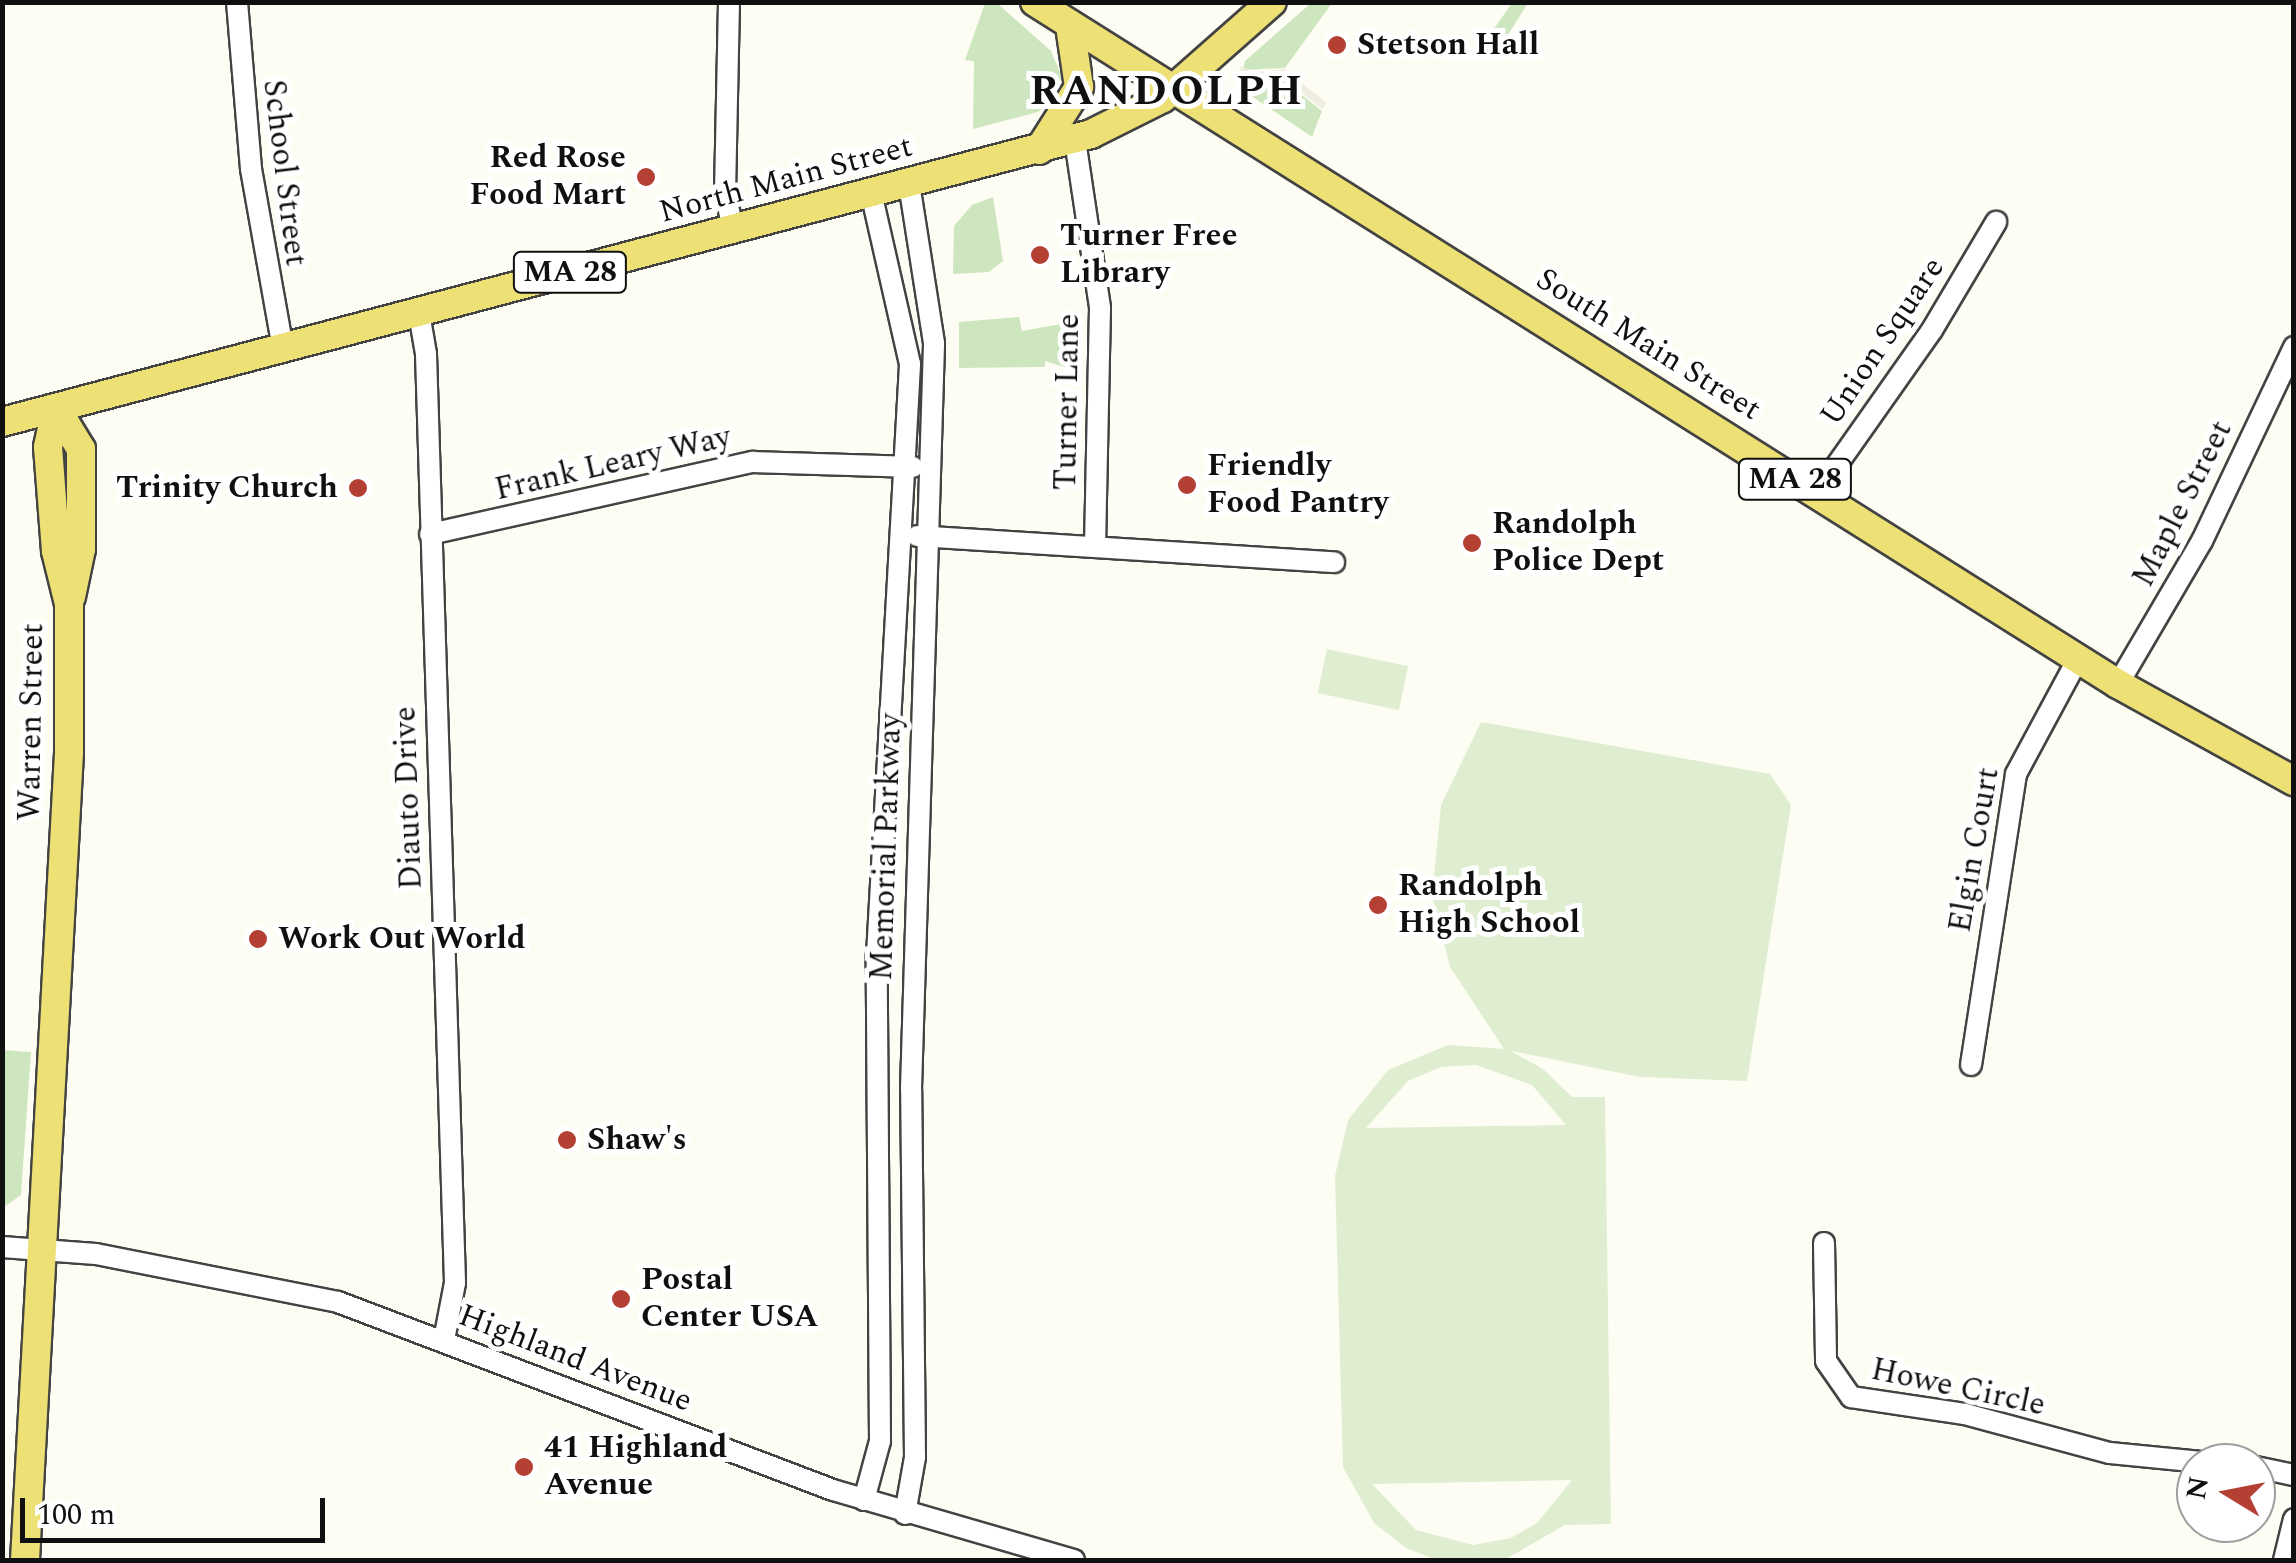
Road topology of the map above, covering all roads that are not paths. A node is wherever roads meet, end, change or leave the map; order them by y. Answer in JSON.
{"nodes":[{"id":1,"x":237,"y":2,"type":"edge"},
{"id":2,"x":729,"y":2,"type":"edge"},
{"id":3,"x":1034,"y":2,"type":"edge"},
{"id":4,"x":1272,"y":2,"type":"edge"},
{"id":5,"x":1070,"y":26,"type":"junction"},
{"id":6,"x":1172,"y":90,"type":"junction"},
{"id":7,"x":1075,"y":140,"type":"junction"},
{"id":8,"x":1039,"y":150,"type":"junction"},
{"id":9,"x":909,"y":184,"type":"junction"},
{"id":10,"x":871,"y":193,"type":"junction"},
{"id":11,"x":1996,"y":222,"type":"dead end"},
{"id":12,"x":733,"y":230,"type":"junction"},
{"id":13,"x":419,"y":313,"type":"junction"},
{"id":14,"x":2294,"y":347,"type":"edge"},
{"id":15,"x":282,"y":349,"type":"junction"},
{"id":16,"x":56,"y":408,"type":"junction"},
{"id":17,"x":2,"y":422,"type":"edge"},
{"id":18,"x":902,"y":467,"type":"junction"},
{"id":19,"x":930,"y":468,"type":"junction"},
{"id":20,"x":1817,"y":493,"type":"junction"},
{"id":21,"x":430,"y":534,"type":"junction"},
{"id":22,"x":898,"y":535,"type":"junction"},
{"id":23,"x":927,"y":536,"type":"junction"},
{"id":24,"x":1095,"y":546,"type":"junction"},
{"id":25,"x":1334,"y":562,"type":"dead end"},
{"id":26,"x":2078,"y":659,"type":"junction"},
{"id":27,"x":2118,"y":684,"type":"junction"},
{"id":28,"x":2294,"y":781,"type":"edge"},
{"id":29,"x":1971,"y":1065,"type":"dead end"},
{"id":30,"x":1824,"y":1243,"type":"dead end"},
{"id":31,"x":2,"y":1247,"type":"edge"},
{"id":32,"x":45,"y":1250,"type":"junction"},
{"id":33,"x":444,"y":1340,"type":"junction"},
{"id":34,"x":2176,"y":1459,"type":"edge"},
{"id":35,"x":864,"y":1500,"type":"junction"},
{"id":36,"x":905,"y":1514,"type":"junction"},
{"id":37,"x":2294,"y":1519,"type":"edge"},
{"id":38,"x":996,"y":1552,"type":"edge"},
{"id":39,"x":24,"y":1560,"type":"edge"},
{"id":40,"x":1074,"y":1560,"type":"edge"},
{"id":41,"x":2284,"y":1560,"type":"edge"}],
"edges":[{"from":1,"to":15,"type":"street","name":"School Street"},
{"from":2,"to":12,"type":"street"},
{"from":3,"to":5,"type":"main road","name":"South Main Street"},
{"from":4,"to":6,"type":"main road","name":"North Main Street"},
{"from":5,"to":6,"type":"main road","name":"South Main Street"},
{"from":5,"to":8,"type":"main road"},
{"from":6,"to":7,"type":"main road","name":"North Main Street","number":"MA 28"},
{"from":6,"to":20,"type":"main road","name":"South Main Street","number":"MA 28"},
{"from":7,"to":8,"type":"main road","name":"North Main Street","number":"MA 28"},
{"from":7,"to":24,"type":"street","name":"Turner Lane"},
{"from":8,"to":9,"type":"main road","name":"North Main Street","number":"MA 28"},
{"from":9,"to":10,"type":"main road","name":"North Main Street","number":"MA 28"},
{"from":9,"to":19,"type":"street","name":"Memorial Parkway"},
{"from":10,"to":12,"type":"main road","name":"North Main Street","number":"MA 28"},
{"from":10,"to":18,"type":"street","name":"Memorial Parkway"},
{"from":11,"to":20,"type":"street","name":"Union Square"},
{"from":12,"to":13,"type":"main road","name":"North Main Street","number":"MA 28"},
{"from":13,"to":15,"type":"main road","name":"North Main Street","number":"MA 28"},
{"from":13,"to":21,"type":"street","name":"Diauto Drive"},
{"from":14,"to":27,"type":"street","name":"Maple Street"},
{"from":15,"to":16,"type":"main road","name":"North Main Street","number":"MA 28"},
{"from":16,"to":17,"type":"main road","name":"North Main Street","number":"MA 28"},
{"from":16,"to":32,"type":"main road","name":"Warren Street"},
{"from":18,"to":19,"type":"street","name":"Frank Leary Way"},
{"from":18,"to":21,"type":"street","name":"Frank Leary Way"},
{"from":18,"to":22,"type":"street","name":"Memorial Parkway"},
{"from":19,"to":23,"type":"street","name":"Memorial Parkway"},
{"from":20,"to":26,"type":"main road","name":"South Main Street","number":"MA 28"},
{"from":21,"to":33,"type":"street","name":"Diauto Drive"},
{"from":22,"to":23,"type":"street"},
{"from":22,"to":35,"type":"street","name":"Memorial Parkway"},
{"from":23,"to":24,"type":"street"},
{"from":23,"to":36,"type":"street","name":"Memorial Parkway"},
{"from":24,"to":25,"type":"street"},
{"from":26,"to":27,"type":"main road","name":"South Main Street","number":"MA 28"},
{"from":26,"to":29,"type":"street","name":"Elgin Court"},
{"from":27,"to":28,"type":"main road","name":"South Main Street","number":"MA 28"},
{"from":30,"to":34,"type":"street","name":"Howe Circle"},
{"from":31,"to":32,"type":"street","name":"Highland Avenue"},
{"from":32,"to":33,"type":"street","name":"Highland Avenue"},
{"from":32,"to":39,"type":"main road","name":"Warren Street"},
{"from":33,"to":35,"type":"street","name":"Highland Avenue"},
{"from":35,"to":36,"type":"street","name":"Highland Avenue"},
{"from":36,"to":38,"type":"street","name":"Highland Avenue"},
{"from":37,"to":41,"type":"street"},
{"from":38,"to":40,"type":"street","name":"Highland Avenue"}]}
